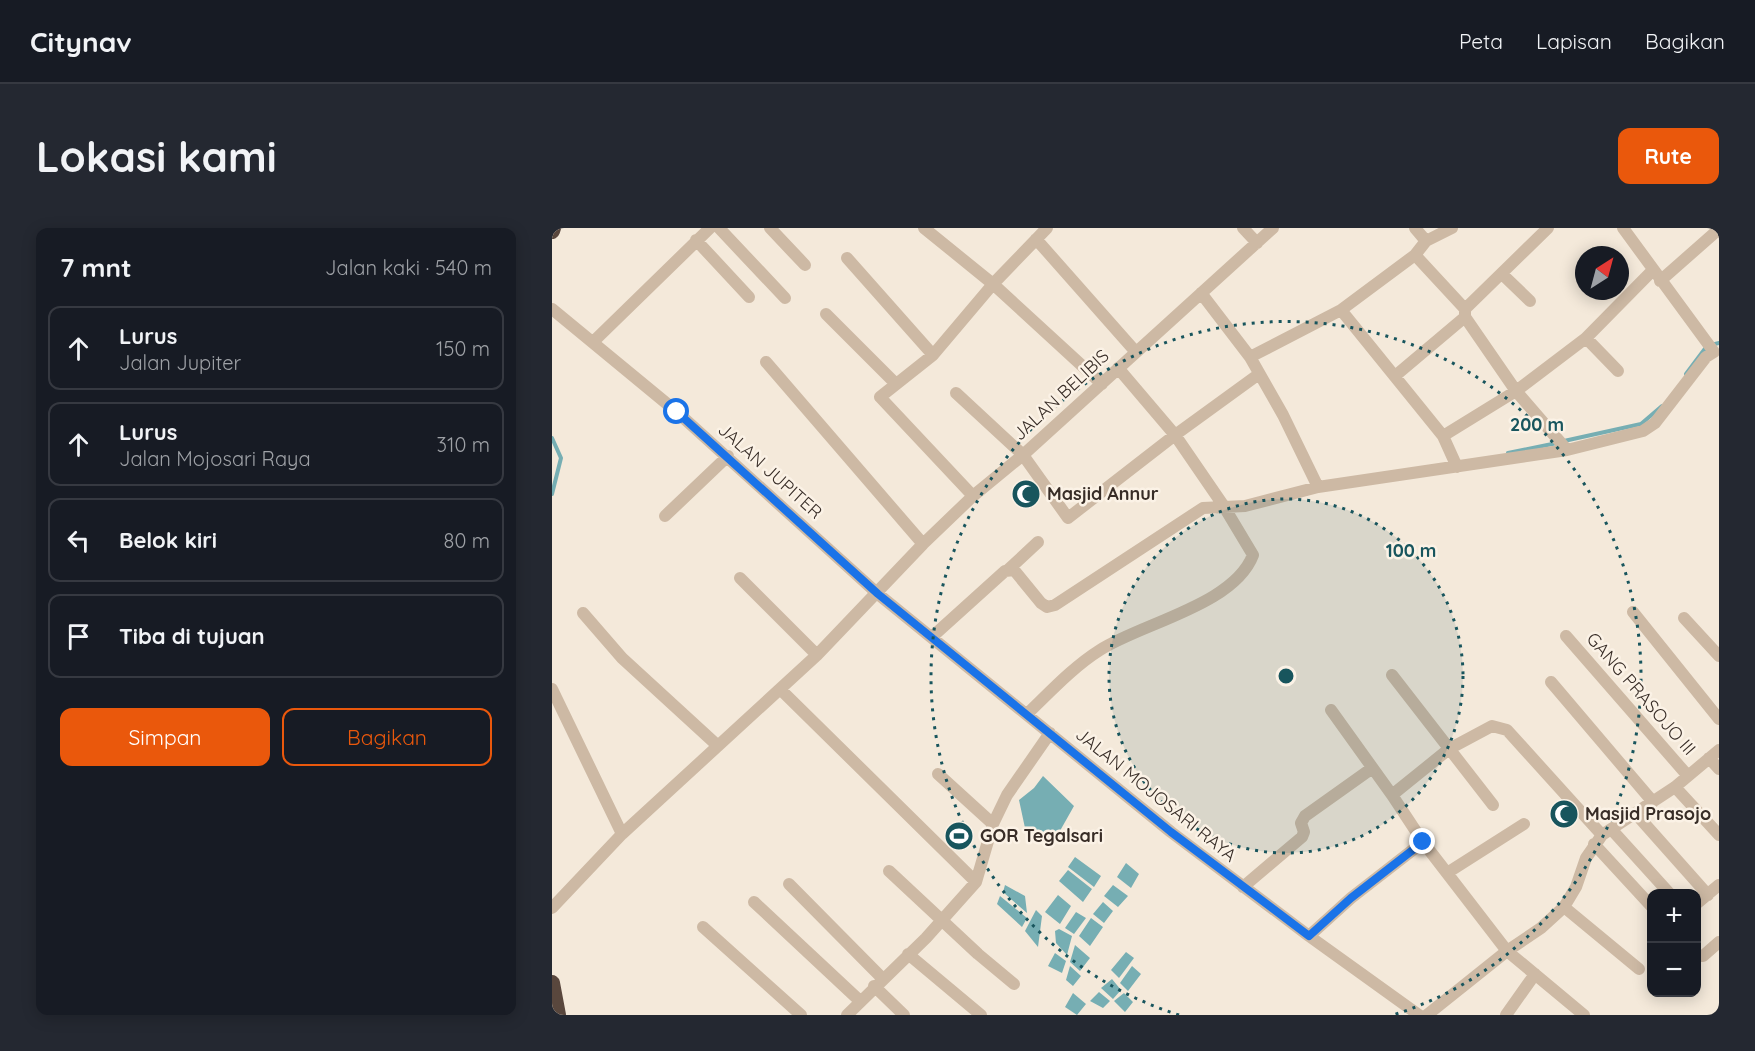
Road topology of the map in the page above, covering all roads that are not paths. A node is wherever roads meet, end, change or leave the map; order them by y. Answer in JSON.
{"nodes":[{"id":1,"x":710,"y":228,"type":"edge"},
{"id":2,"x":719,"y":228,"type":"edge"},
{"id":3,"x":770,"y":228,"type":"edge"},
{"id":4,"x":924,"y":228,"type":"edge"},
{"id":5,"x":1047,"y":228,"type":"edge"},
{"id":6,"x":1244,"y":228,"type":"edge"},
{"id":7,"x":1273,"y":228,"type":"edge"},
{"id":8,"x":1415,"y":228,"type":"edge"},
{"id":9,"x":1452,"y":228,"type":"edge"},
{"id":10,"x":1548,"y":228,"type":"edge"},
{"id":11,"x":1627,"y":229,"type":"edge"},
{"id":12,"x":1719,"y":229,"type":"edge"},
{"id":13,"x":1036,"y":239,"type":"junction"},
{"id":14,"x":696,"y":240,"type":"junction"},
{"id":15,"x":1426,"y":241,"type":"junction"},
{"id":16,"x":1257,"y":243,"type":"junction"},
{"id":17,"x":1415,"y":255,"type":"junction"},
{"id":18,"x":847,"y":258,"type":"dead end"},
{"id":19,"x":805,"y":265,"type":"dead end"},
{"id":20,"x":1502,"y":274,"type":"junction"},
{"id":21,"x":1656,"y":276,"type":"junction"},
{"id":22,"x":993,"y":284,"type":"junction"},
{"id":23,"x":1202,"y":293,"type":"junction"},
{"id":24,"x":749,"y":297,"type":"dead end"},
{"id":25,"x":785,"y":298,"type":"dead end"},
{"id":26,"x":1530,"y":301,"type":"dead end"},
{"id":27,"x":552,"y":309,"type":"edge"},
{"id":28,"x":1341,"y":310,"type":"junction"},
{"id":29,"x":1465,"y":313,"type":"junction"},
{"id":30,"x":826,"y":314,"type":"dead end"},
{"id":31,"x":1586,"y":338,"type":"junction"},
{"id":32,"x":593,"y":342,"type":"junction"},
{"id":33,"x":1711,"y":342,"type":"edge"},
{"id":34,"x":1136,"y":351,"type":"junction"},
{"id":35,"x":933,"y":355,"type":"junction"},
{"id":36,"x":1250,"y":357,"type":"junction"},
{"id":37,"x":766,"y":362,"type":"dead end"},
{"id":38,"x":1118,"y":368,"type":"junction"},
{"id":39,"x":1618,"y":371,"type":"dead end"},
{"id":40,"x":1259,"y":374,"type":"junction"},
{"id":41,"x":1395,"y":376,"type":"junction"},
{"id":42,"x":896,"y":384,"type":"junction"},
{"id":43,"x":1102,"y":384,"type":"junction"},
{"id":44,"x":1516,"y":391,"type":"junction"},
{"id":45,"x":956,"y":393,"type":"dead end"},
{"id":46,"x":1174,"y":435,"type":"junction"},
{"id":47,"x":1443,"y":436,"type":"junction"},
{"id":48,"x":1567,"y":450,"type":"junction"},
{"id":49,"x":1023,"y":455,"type":"junction"},
{"id":50,"x":728,"y":456,"type":"junction"},
{"id":51,"x":1457,"y":466,"type":"junction"},
{"id":52,"x":1318,"y":487,"type":"junction"},
{"id":53,"x":973,"y":496,"type":"junction"},
{"id":54,"x":1223,"y":505,"type":"junction"},
{"id":55,"x":665,"y":516,"type":"dead end"},
{"id":56,"x":1038,"y":542,"type":"dead end"},
{"id":57,"x":923,"y":544,"type":"junction"},
{"id":58,"x":1009,"y":569,"type":"junction"},
{"id":59,"x":740,"y":578,"type":"dead end"},
{"id":60,"x":878,"y":594,"type":"junction"},
{"id":61,"x":1632,"y":612,"type":"dead end"},
{"id":62,"x":583,"y":613,"type":"dead end"},
{"id":63,"x":1684,"y":618,"type":"dead end"},
{"id":64,"x":933,"y":636,"type":"junction"},
{"id":65,"x":1566,"y":636,"type":"dead end"},
{"id":66,"x":817,"y":655,"type":"junction"},
{"id":67,"x":1719,"y":656,"type":"edge"},
{"id":68,"x":1392,"y":675,"type":"dead end"},
{"id":69,"x":1551,"y":682,"type":"dead end"},
{"id":70,"x":552,"y":689,"type":"edge"},
{"id":71,"x":780,"y":689,"type":"junction"},
{"id":72,"x":1331,"y":710,"type":"dead end"},
{"id":73,"x":1027,"y":714,"type":"junction"},
{"id":74,"x":1719,"y":720,"type":"edge"},
{"id":75,"x":1050,"y":733,"type":"junction"},
{"id":76,"x":718,"y":747,"type":"junction"},
{"id":77,"x":1449,"y":749,"type":"junction"},
{"id":78,"x":1714,"y":754,"type":"edge"},
{"id":79,"x":1371,"y":769,"type":"junction"},
{"id":80,"x":1719,"y":769,"type":"edge"},
{"id":81,"x":938,"y":774,"type":"dead end"},
{"id":82,"x":1688,"y":776,"type":"junction"},
{"id":83,"x":1675,"y":787,"type":"junction"},
{"id":84,"x":1392,"y":795,"type":"junction"},
{"id":85,"x":1653,"y":802,"type":"junction"},
{"id":86,"x":1493,"y":805,"type":"dead end"},
{"id":87,"x":1636,"y":814,"type":"junction"},
{"id":88,"x":1524,"y":824,"type":"dead end"},
{"id":89,"x":993,"y":825,"type":"junction"},
{"id":90,"x":622,"y":834,"type":"junction"},
{"id":91,"x":1719,"y":835,"type":"edge"},
{"id":92,"x":1602,"y":836,"type":"junction"},
{"id":93,"x":1423,"y":842,"type":"junction"},
{"id":94,"x":889,"y":871,"type":"dead end"},
{"id":95,"x":1447,"y":873,"type":"junction"},
{"id":96,"x":976,"y":882,"type":"junction"},
{"id":97,"x":789,"y":884,"type":"dead end"},
{"id":98,"x":1719,"y":885,"type":"edge"},
{"id":99,"x":1243,"y":888,"type":"junction"},
{"id":100,"x":1664,"y":889,"type":"edge"},
{"id":101,"x":1708,"y":895,"type":"junction"},
{"id":102,"x":1647,"y":900,"type":"edge"},
{"id":103,"x":1701,"y":900,"type":"edge"},
{"id":104,"x":754,"y":902,"type":"dead end"},
{"id":105,"x":1564,"y":907,"type":"junction"},
{"id":106,"x":552,"y":908,"type":"edge"},
{"id":107,"x":942,"y":920,"type":"junction"},
{"id":108,"x":703,"y":927,"type":"dead end"},
{"id":109,"x":1309,"y":936,"type":"junction"},
{"id":110,"x":1719,"y":942,"type":"edge"},
{"id":111,"x":1507,"y":951,"type":"junction"},
{"id":112,"x":908,"y":954,"type":"junction"},
{"id":113,"x":1701,"y":956,"type":"edge"},
{"id":114,"x":1639,"y":969,"type":"dead end"},
{"id":115,"x":1535,"y":974,"type":"junction"},
{"id":116,"x":878,"y":982,"type":"junction"},
{"id":117,"x":552,"y":983,"type":"edge"},
{"id":118,"x":1014,"y":984,"type":"dead end"},
{"id":119,"x":860,"y":1001,"type":"junction"},
{"id":120,"x":1570,"y":1004,"type":"junction"},
{"id":121,"x":558,"y":1015,"type":"edge"},
{"id":122,"x":801,"y":1015,"type":"edge"},
{"id":123,"x":847,"y":1015,"type":"edge"},
{"id":124,"x":904,"y":1015,"type":"edge"},
{"id":125,"x":981,"y":1015,"type":"edge"},
{"id":126,"x":1419,"y":1015,"type":"edge"},
{"id":127,"x":1427,"y":1015,"type":"edge"},
{"id":128,"x":1506,"y":1015,"type":"edge"},
{"id":129,"x":1562,"y":1015,"type":"edge"},
{"id":130,"x":1584,"y":1015,"type":"edge"}],
"edges":[{"from":1,"to":14,"type":"street"},
{"from":2,"to":25,"type":"street"},
{"from":3,"to":19,"type":"street"},
{"from":4,"to":22,"type":"street"},
{"from":5,"to":13,"type":"street"},
{"from":6,"to":16,"type":"street"},
{"from":7,"to":16,"type":"street","name":"JALAN BELIBIS"},
{"from":8,"to":15,"type":"street"},
{"from":9,"to":15,"type":"street"},
{"from":10,"to":20,"type":"street"},
{"from":11,"to":21,"type":"street"},
{"from":12,"to":21,"type":"street"},
{"from":13,"to":22,"type":"street"},
{"from":13,"to":34,"type":"street"},
{"from":14,"to":24,"type":"street"},
{"from":14,"to":32,"type":"street"},
{"from":15,"to":17,"type":"street"},
{"from":16,"to":23,"type":"street","name":"JALAN BELIBIS"},
{"from":17,"to":28,"type":"street"},
{"from":17,"to":29,"type":"street"},
{"from":18,"to":35,"type":"street"},
{"from":20,"to":26,"type":"street"},
{"from":20,"to":29,"type":"street"},
{"from":21,"to":31,"type":"street"},
{"from":21,"to":33,"type":"street"},
{"from":22,"to":35,"type":"street"},
{"from":22,"to":43,"type":"street"},
{"from":23,"to":34,"type":"street","name":"JALAN BELIBIS"},
{"from":23,"to":36,"type":"street"},
{"from":27,"to":32,"type":"street","name":"JALAN JUPITER"},
{"from":28,"to":36,"type":"street"},
{"from":28,"to":41,"type":"street"},
{"from":29,"to":41,"type":"street"},
{"from":29,"to":44,"type":"street"},
{"from":30,"to":42,"type":"street"},
{"from":31,"to":39,"type":"street"},
{"from":31,"to":44,"type":"street"},
{"from":32,"to":50,"type":"street","name":"JALAN JUPITER"},
{"from":33,"to":48,"type":"street"},
{"from":34,"to":38,"type":"street","name":"JALAN BELIBIS"},
{"from":35,"to":42,"type":"street"},
{"from":36,"to":40,"type":"street"},
{"from":37,"to":57,"type":"street"},
{"from":38,"to":43,"type":"street","name":"JALAN BELIBIS"},
{"from":38,"to":46,"type":"street"},
{"from":40,"to":46,"type":"street"},
{"from":40,"to":52,"type":"street"},
{"from":41,"to":47,"type":"street"},
{"from":42,"to":53,"type":"street"},
{"from":43,"to":49,"type":"street","name":"JALAN BELIBIS"},
{"from":44,"to":47,"type":"street"},
{"from":44,"to":48,"type":"street"},
{"from":45,"to":49,"type":"street"},
{"from":46,"to":49,"type":"street"},
{"from":46,"to":54,"type":"street"},
{"from":47,"to":51,"type":"street"},
{"from":48,"to":51,"type":"street"},
{"from":49,"to":53,"type":"street","name":"JALAN BELIBIS"},
{"from":50,"to":55,"type":"street"},
{"from":50,"to":60,"type":"street","name":"JALAN JUPITER"},
{"from":51,"to":52,"type":"street"},
{"from":52,"to":54,"type":"street"},
{"from":53,"to":57,"type":"street","name":"JALAN BELIBIS"},
{"from":54,"to":58,"type":"street"},
{"from":54,"to":73,"type":"street"},
{"from":56,"to":58,"type":"street"},
{"from":57,"to":60,"type":"street","name":"JALAN BELIBIS"},
{"from":58,"to":64,"type":"street"},
{"from":59,"to":66,"type":"street"},
{"from":60,"to":64,"type":"street","name":"JALAN MOJOSARI RAYA"},
{"from":60,"to":66,"type":"street","name":"JALAN BELIBIS"},
{"from":61,"to":74,"type":"street"},
{"from":62,"to":76,"type":"street"},
{"from":63,"to":67,"type":"street"},
{"from":64,"to":73,"type":"street","name":"JALAN MOJOSARI RAYA"},
{"from":65,"to":82,"type":"street","name":"GANG PRASOJO III"},
{"from":66,"to":71,"type":"street","name":"JALAN BELIBIS"},
{"from":68,"to":77,"type":"street"},
{"from":69,"to":85,"type":"street"},
{"from":70,"to":90,"type":"street"},
{"from":71,"to":76,"type":"street","name":"JALAN BELIBIS"},
{"from":71,"to":96,"type":"street"},
{"from":72,"to":79,"type":"street"},
{"from":73,"to":75,"type":"street","name":"JALAN MOJOSARI RAYA"},
{"from":75,"to":89,"type":"street"},
{"from":75,"to":99,"type":"street","name":"JALAN MOJOSARI RAYA"},
{"from":76,"to":90,"type":"street","name":"JALAN BELIBIS"},
{"from":77,"to":84,"type":"street"},
{"from":77,"to":86,"type":"street"},
{"from":77,"to":92,"type":"street"},
{"from":78,"to":80,"type":"street"},
{"from":78,"to":82,"type":"street"},
{"from":79,"to":84,"type":"street"},
{"from":79,"to":99,"type":"street"},
{"from":81,"to":89,"type":"street"},
{"from":82,"to":83,"type":"street"},
{"from":83,"to":85,"type":"street"},
{"from":83,"to":91,"type":"street"},
{"from":84,"to":93,"type":"street"},
{"from":85,"to":87,"type":"street"},
{"from":87,"to":92,"type":"street"},
{"from":87,"to":101,"type":"street"},
{"from":88,"to":95,"type":"street"},
{"from":89,"to":96,"type":"street"},
{"from":90,"to":106,"type":"street","name":"JALAN BELIBIS"},
{"from":92,"to":100,"type":"street"},
{"from":92,"to":102,"type":"street"},
{"from":92,"to":105,"type":"street"},
{"from":93,"to":95,"type":"street"},
{"from":93,"to":109,"type":"street"},
{"from":94,"to":107,"type":"street"},
{"from":95,"to":111,"type":"street"},
{"from":96,"to":107,"type":"street"},
{"from":97,"to":116,"type":"street"},
{"from":98,"to":101,"type":"street"},
{"from":99,"to":109,"type":"street","name":"JALAN MOJOSARI RAYA"},
{"from":101,"to":103,"type":"street"},
{"from":104,"to":119,"type":"street"},
{"from":105,"to":111,"type":"street"},
{"from":105,"to":114,"type":"street"},
{"from":107,"to":112,"type":"street"},
{"from":107,"to":118,"type":"street"},
{"from":108,"to":122,"type":"street"},
{"from":109,"to":126,"type":"street","name":"JALAN MOJOSARI RAYA"},
{"from":110,"to":113,"type":"street"},
{"from":111,"to":115,"type":"street"},
{"from":111,"to":127,"type":"street"},
{"from":112,"to":116,"type":"street"},
{"from":112,"to":125,"type":"street"},
{"from":115,"to":120,"type":"street"},
{"from":115,"to":128,"type":"street"},
{"from":116,"to":119,"type":"street"},
{"from":116,"to":124,"type":"street"},
{"from":117,"to":121,"type":"highway"},
{"from":119,"to":123,"type":"street"},
{"from":120,"to":129,"type":"street"},
{"from":120,"to":130,"type":"street"}]}
